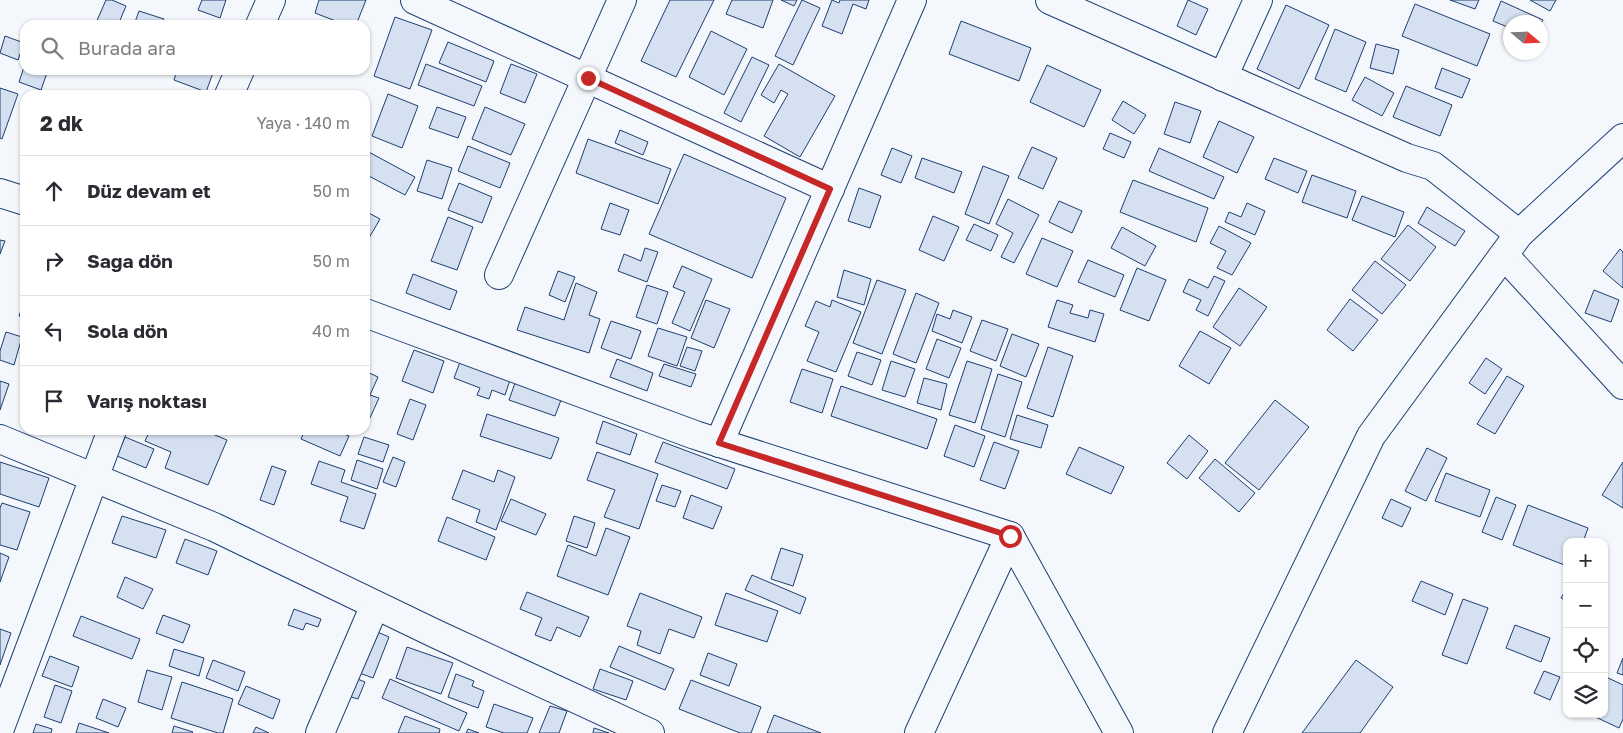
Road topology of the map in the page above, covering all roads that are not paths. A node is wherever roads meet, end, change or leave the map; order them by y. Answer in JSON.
{"nodes":[{"id":1,"x":271,"y":0,"type":"edge"},
{"id":2,"x":415,"y":0,"type":"edge"},
{"id":3,"x":622,"y":0,"type":"edge"},
{"id":4,"x":912,"y":0,"type":"edge"},
{"id":5,"x":1050,"y":0,"type":"edge"},
{"id":6,"x":1258,"y":0,"type":"edge"},
{"id":7,"x":262,"y":20,"type":"edge"},
{"id":8,"x":238,"y":75,"type":"edge"},
{"id":9,"x":1223,"y":77,"type":"junction"},
{"id":10,"x":588,"y":78,"type":"junction"},
{"id":11,"x":232,"y":90,"type":"edge"},
{"id":12,"x":1623,"y":138,"type":"edge"},
{"id":13,"x":830,"y":189,"type":"junction"},
{"id":14,"x":0,"y":193,"type":"edge"},
{"id":15,"x":20,"y":199,"type":"edge"},
{"id":16,"x":1511,"y":245,"type":"junction"},
{"id":17,"x":499,"y":275,"type":"dead end"},
{"id":18,"x":370,"y":315,"type":"edge"},
{"id":19,"x":1623,"y":385,"type":"edge"},
{"id":20,"x":110,"y":435,"type":"edge"},
{"id":21,"x":0,"y":439,"type":"edge"},
{"id":22,"x":719,"y":443,"type":"junction"},
{"id":23,"x":94,"y":478,"type":"junction"},
{"id":24,"x":1010,"y":536,"type":"junction"},
{"id":25,"x":375,"y":605,"type":"junction"},
{"id":26,"x":0,"y":728,"type":"edge"},
{"id":27,"x":320,"y":733,"type":"edge"},
{"id":28,"x":650,"y":733,"type":"edge"},
{"id":29,"x":919,"y":733,"type":"edge"},
{"id":30,"x":1119,"y":733,"type":"edge"},
{"id":31,"x":1227,"y":733,"type":"edge"}],
"edges":[{"from":1,"to":7,"type":"street"},
{"from":2,"to":10,"type":"street"},
{"from":3,"to":10,"type":"street"},
{"from":4,"to":13,"type":"street"},
{"from":5,"to":9,"type":"street"},
{"from":6,"to":9,"type":"street"},
{"from":8,"to":11,"type":"street"},
{"from":9,"to":16,"type":"street"},
{"from":10,"to":13,"type":"street"},
{"from":10,"to":17,"type":"street"},
{"from":12,"to":16,"type":"street"},
{"from":13,"to":22,"type":"street"},
{"from":14,"to":15,"type":"street"},
{"from":16,"to":19,"type":"street"},
{"from":16,"to":31,"type":"street"},
{"from":18,"to":22,"type":"street"},
{"from":20,"to":23,"type":"street"},
{"from":21,"to":23,"type":"street"},
{"from":22,"to":24,"type":"street"},
{"from":23,"to":25,"type":"street"},
{"from":23,"to":26,"type":"street"},
{"from":24,"to":29,"type":"street"},
{"from":24,"to":30,"type":"street"},
{"from":25,"to":27,"type":"street"},
{"from":25,"to":28,"type":"street"}]}
